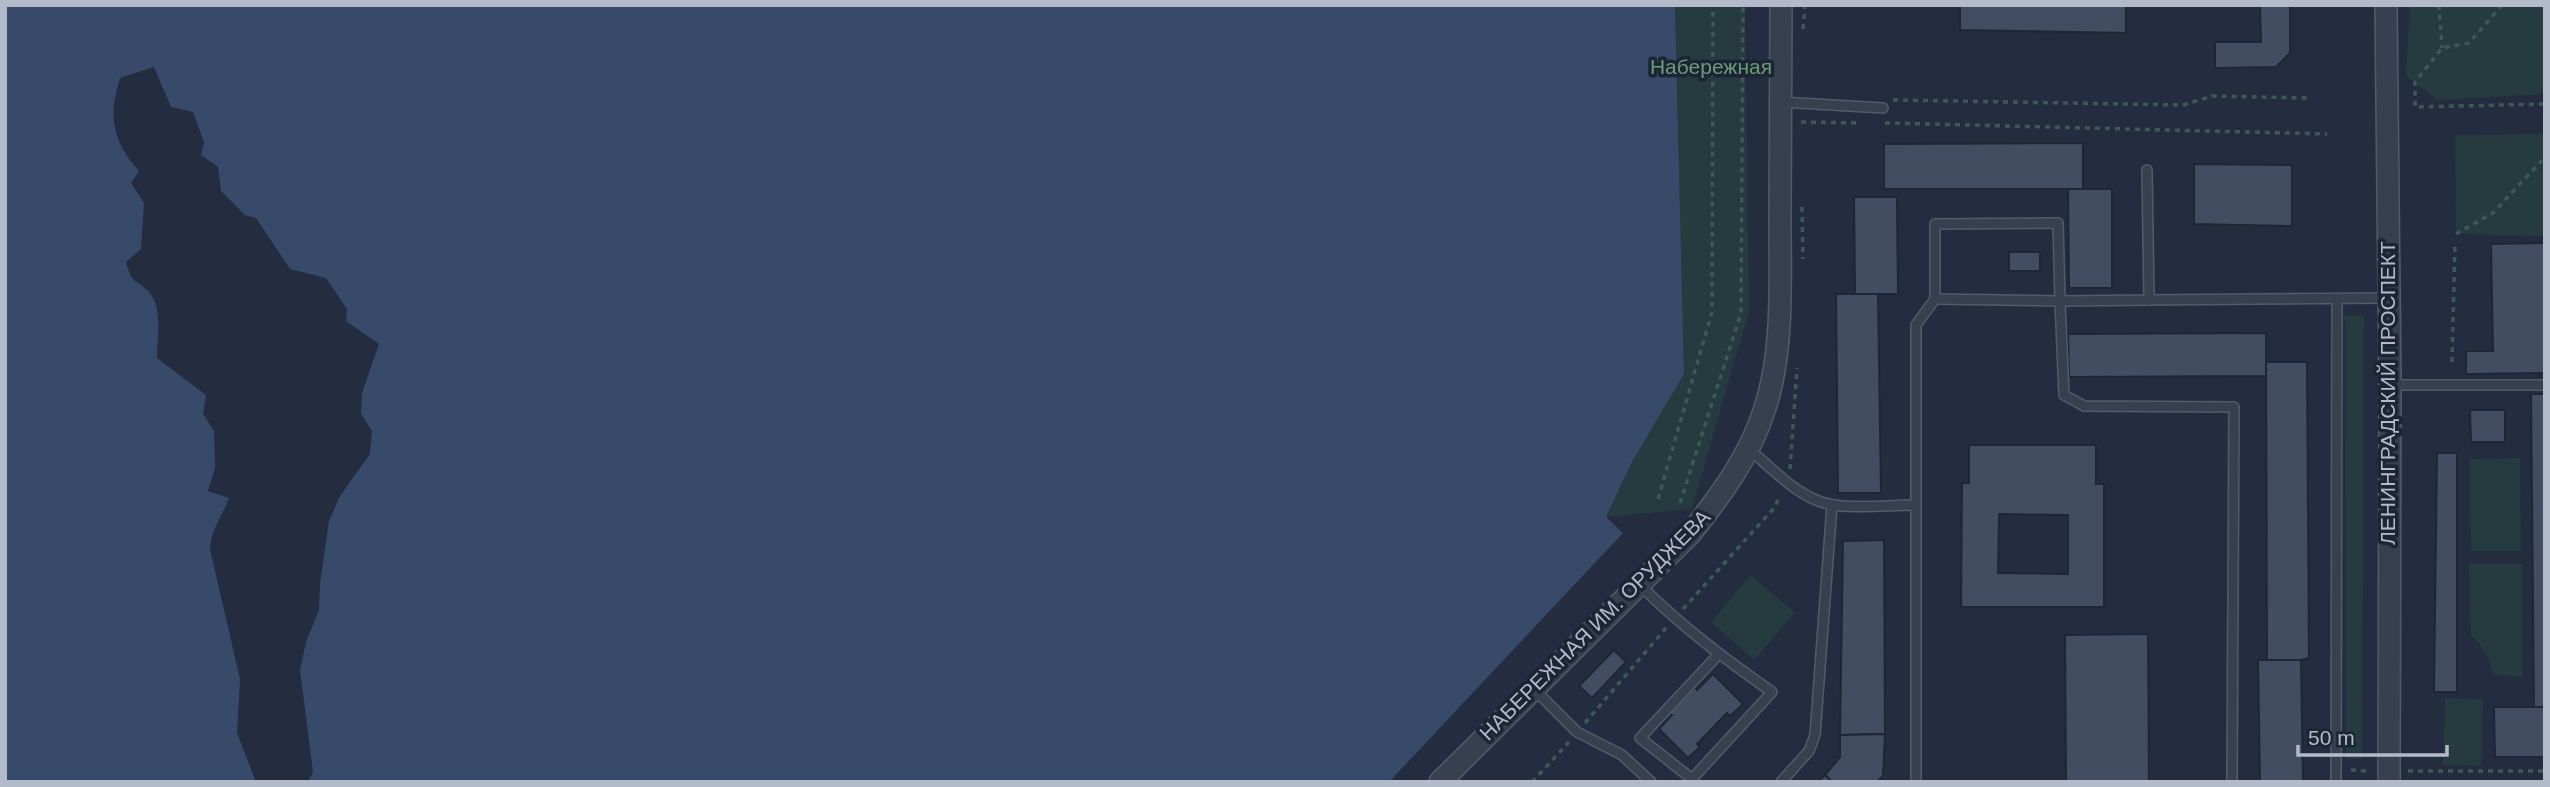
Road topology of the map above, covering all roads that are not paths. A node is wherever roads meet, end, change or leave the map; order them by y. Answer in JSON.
{"nodes":[{"id":1,"x":1781,"y":5,"type":"edge"},
{"id":2,"x":2386,"y":5,"type":"edge"},
{"id":3,"x":1781,"y":102,"type":"junction"},
{"id":4,"x":1886,"y":104,"type":"road end"},
{"id":5,"x":2147,"y":170,"type":"dead end"},
{"id":6,"x":2388,"y":298,"type":"junction"},
{"id":7,"x":1935,"y":299,"type":"junction"},
{"id":8,"x":2148,"y":300,"type":"junction"},
{"id":9,"x":2337,"y":300,"type":"junction"},
{"id":10,"x":2060,"y":301,"type":"junction"},
{"id":11,"x":2390,"y":385,"type":"junction"},
{"id":12,"x":2545,"y":385,"type":"edge"},
{"id":13,"x":1749,"y":449,"type":"junction"},
{"id":14,"x":1832,"y":505,"type":"junction"},
{"id":15,"x":1915,"y":505,"type":"junction"},
{"id":16,"x":1640,"y":585,"type":"junction"},
{"id":17,"x":1718,"y":655,"type":"junction"},
{"id":18,"x":1534,"y":689,"type":"junction"},
{"id":19,"x":1440,"y":782,"type":"edge"},
{"id":20,"x":1651,"y":782,"type":"edge"},
{"id":21,"x":1781,"y":782,"type":"edge"},
{"id":22,"x":1916,"y":782,"type":"edge"},
{"id":23,"x":2232,"y":782,"type":"edge"},
{"id":24,"x":2336,"y":782,"type":"edge"},
{"id":25,"x":2389,"y":782,"type":"edge"}],
"edges":[{"from":1,"to":3,"type":"street","name":"НАБЕРЕЖНАЯ ИМ. ОРУДЖЕВА"},
{"from":2,"to":6,"type":"street","name":"ЛЕНИНГРАДСКИЙ ПРОСПЕКТ"},
{"from":3,"to":4,"type":"lane"},
{"from":3,"to":13,"type":"street","name":"НАБЕРЕЖНАЯ ИМ. ОРУДЖЕВА"},
{"from":5,"to":8,"type":"lane"},
{"from":6,"to":9,"type":"lane"},
{"from":6,"to":11,"type":"street","name":"ЛЕНИНГРАДСКИЙ ПРОСПЕКТ"},
{"from":7,"to":10,"type":"lane"},
{"from":7,"to":10,"type":"lane"},
{"from":7,"to":15,"type":"lane"},
{"from":8,"to":9,"type":"lane"},
{"from":8,"to":10,"type":"lane"},
{"from":9,"to":24,"type":"lane"},
{"from":10,"to":23,"type":"lane"},
{"from":11,"to":12,"type":"lane"},
{"from":11,"to":25,"type":"street","name":"ЛЕНИНГРАДСКИЙ ПРОСПЕКТ"},
{"from":13,"to":14,"type":"lane"},
{"from":13,"to":16,"type":"street","name":"НАБЕРЕЖНАЯ ИМ. ОРУДЖЕВА"},
{"from":14,"to":15,"type":"lane"},
{"from":14,"to":21,"type":"lane"},
{"from":15,"to":22,"type":"lane"},
{"from":16,"to":17,"type":"lane"},
{"from":16,"to":18,"type":"street","name":"НАБЕРЕЖНАЯ ИМ. ОРУДЖЕВА"},
{"from":17,"to":17,"type":"lane"},
{"from":18,"to":19,"type":"street","name":"НАБЕРЕЖНАЯ ИМ. ОРУДЖЕВА"},
{"from":18,"to":20,"type":"lane"}]}
